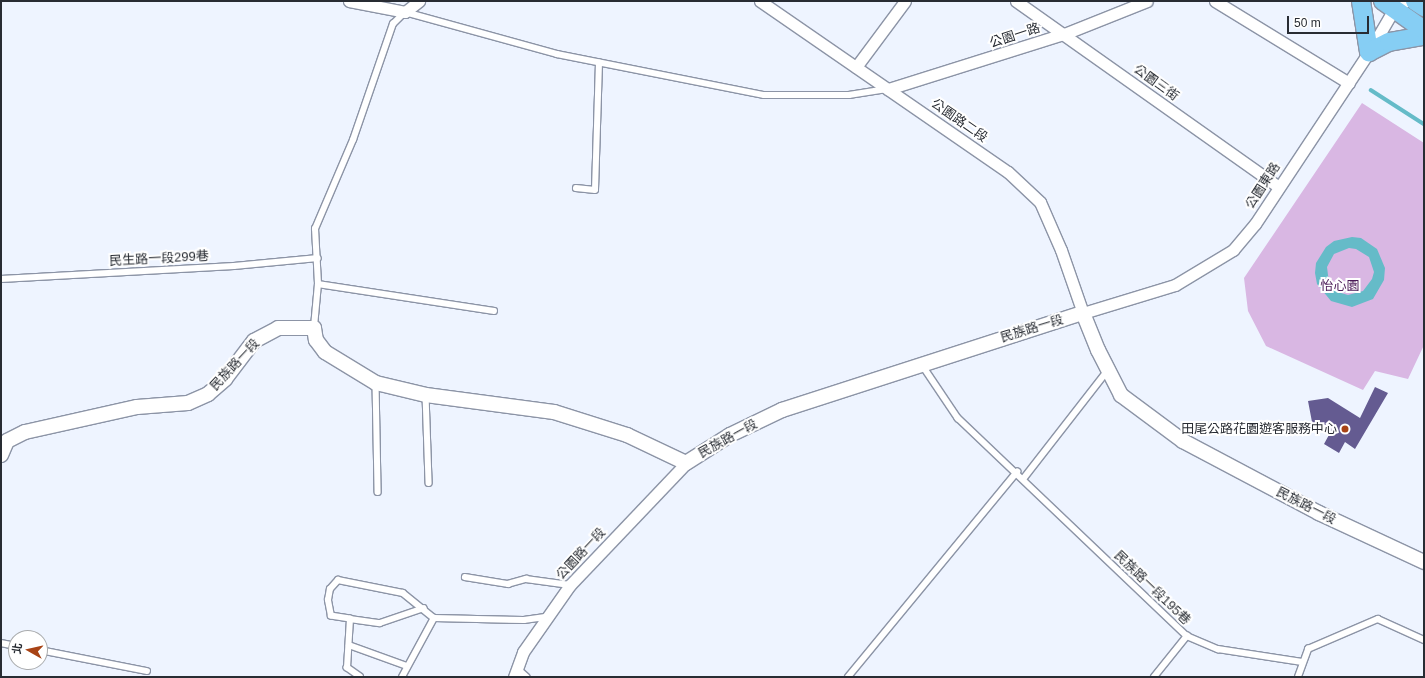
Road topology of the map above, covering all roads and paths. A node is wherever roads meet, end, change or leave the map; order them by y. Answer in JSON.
{"nodes":[{"id":1,"x":349,"y":1,"type":"edge"},
{"id":2,"x":419,"y":1,"type":"edge"},
{"id":3,"x":760,"y":1,"type":"edge"},
{"id":4,"x":905,"y":1,"type":"edge"},
{"id":5,"x":1016,"y":1,"type":"edge"},
{"id":6,"x":1148,"y":1,"type":"edge"},
{"id":7,"x":1215,"y":1,"type":"edge"},
{"id":8,"x":1361,"y":1,"type":"edge"},
{"id":9,"x":1415,"y":1,"type":"edge"},
{"id":10,"x":1394,"y":4,"type":"edge"},
{"id":11,"x":1424,"y":7,"type":"edge"},
{"id":12,"x":405,"y":12,"type":"junction"},
{"id":13,"x":1424,"y":30,"type":"edge"},
{"id":14,"x":1064,"y":34,"type":"junction"},
{"id":15,"x":1424,"y":36,"type":"edge"},
{"id":16,"x":1369,"y":52,"type":"junction"},
{"id":17,"x":599,"y":63,"type":"junction"},
{"id":18,"x":856,"y":67,"type":"junction"},
{"id":19,"x":1348,"y":83,"type":"junction"},
{"id":20,"x":888,"y":88,"type":"junction"},
{"id":21,"x":1279,"y":187,"type":"junction"},
{"id":22,"x":576,"y":188,"type":"dead end"},
{"id":23,"x":318,"y":258,"type":"junction"},
{"id":24,"x":1,"y":278,"type":"edge"},
{"id":25,"x":318,"y":284,"type":"junction"},
{"id":26,"x":494,"y":311,"type":"dead end"},
{"id":27,"x":1083,"y":313,"type":"junction"},
{"id":28,"x":314,"y":328,"type":"junction"},
{"id":29,"x":922,"y":364,"type":"junction"},
{"id":30,"x":1108,"y":370,"type":"junction"},
{"id":31,"x":376,"y":383,"type":"junction"},
{"id":32,"x":426,"y":394,"type":"junction"},
{"id":33,"x":1,"y":455,"type":"edge"},
{"id":34,"x":686,"y":463,"type":"junction"},
{"id":35,"x":1017,"y":472,"type":"junction"},
{"id":36,"x":1024,"y":478,"type":"junction"},
{"id":37,"x":429,"y":483,"type":"dead end"},
{"id":38,"x":378,"y":492,"type":"dead end"},
{"id":39,"x":1424,"y":562,"type":"edge"},
{"id":40,"x":465,"y":577,"type":"dead end"},
{"id":41,"x":570,"y":585,"type":"junction"},
{"id":42,"x":424,"y":608,"type":"junction"},
{"id":43,"x":545,"y":617,"type":"junction"},
{"id":44,"x":434,"y":618,"type":"junction"},
{"id":45,"x":350,"y":619,"type":"junction"},
{"id":46,"x":1186,"y":636,"type":"junction"},
{"id":47,"x":1424,"y":640,"type":"edge"},
{"id":48,"x":348,"y":645,"type":"junction"},
{"id":49,"x":48,"y":652,"type":"edge"},
{"id":50,"x":1302,"y":662,"type":"junction"},
{"id":51,"x":408,"y":666,"type":"junction"},
{"id":52,"x":147,"y":671,"type":"dead end"},
{"id":53,"x":515,"y":673,"type":"edge"},
{"id":54,"x":360,"y":677,"type":"edge"},
{"id":55,"x":402,"y":677,"type":"edge"},
{"id":56,"x":527,"y":677,"type":"edge"},
{"id":57,"x":848,"y":677,"type":"edge"},
{"id":58,"x":1154,"y":677,"type":"edge"},
{"id":59,"x":1298,"y":677,"type":"edge"}],
"edges":[{"from":1,"to":12,"type":"street"},
{"from":2,"to":12,"type":"street"},
{"from":3,"to":18,"type":"street","name":"公園路二段"},
{"from":4,"to":18,"type":"street"},
{"from":5,"to":14,"type":"street","name":"公園三街"},
{"from":6,"to":14,"type":"street","name":"公園一路"},
{"from":7,"to":19,"type":"street"},
{"from":8,"to":16,"type":"main road"},
{"from":9,"to":11,"type":"main road"},
{"from":10,"to":13,"type":"main road"},
{"from":10,"to":16,"type":"street","name":"公園東路"},
{"from":12,"to":17,"type":"lane"},
{"from":12,"to":23,"type":"lane"},
{"from":14,"to":20,"type":"street","name":"公園一路"},
{"from":14,"to":21,"type":"street","name":"公園三街"},
{"from":15,"to":16,"type":"main road"},
{"from":16,"to":19,"type":"street","name":"公園東路"},
{"from":17,"to":20,"type":"lane"},
{"from":17,"to":22,"type":"lane"},
{"from":18,"to":20,"type":"street","name":"公園路二段"},
{"from":19,"to":21,"type":"street","name":"公園東路"},
{"from":20,"to":27,"type":"street","name":"公園路二段"},
{"from":21,"to":27,"type":"street","name":"公園東路"},
{"from":23,"to":24,"type":"lane","name":"民生路一段299巷"},
{"from":23,"to":25,"type":"lane"},
{"from":25,"to":26,"type":"lane"},
{"from":25,"to":28,"type":"lane"},
{"from":27,"to":29,"type":"street","name":"民族路一段"},
{"from":27,"to":30,"type":"street","name":"民族路一段"},
{"from":28,"to":31,"type":"street","name":"民族路一段"},
{"from":28,"to":33,"type":"street","name":"民族路一段"},
{"from":29,"to":34,"type":"street","name":"民族路一段"},
{"from":29,"to":35,"type":"lane","name":"民族路一段195巷"},
{"from":30,"to":36,"type":"lane"},
{"from":30,"to":39,"type":"street","name":"民族路一段"},
{"from":31,"to":32,"type":"street","name":"民族路一段"},
{"from":31,"to":38,"type":"lane"},
{"from":32,"to":34,"type":"street","name":"民族路一段"},
{"from":32,"to":37,"type":"lane"},
{"from":34,"to":41,"type":"street","name":"公園路一段"},
{"from":35,"to":36,"type":"lane","name":"民族路一段195巷"},
{"from":35,"to":57,"type":"lane"},
{"from":36,"to":46,"type":"lane","name":"民族路一段195巷"},
{"from":40,"to":41,"type":"lane"},
{"from":41,"to":43,"type":"street","name":"公園路一段"},
{"from":42,"to":44,"type":"lane"},
{"from":42,"to":45,"type":"lane"},
{"from":42,"to":45,"type":"lane"},
{"from":43,"to":44,"type":"lane"},
{"from":43,"to":53,"type":"street","name":"公園路一段"},
{"from":44,"to":51,"type":"lane"},
{"from":45,"to":48,"type":"lane"},
{"from":46,"to":50,"type":"lane","name":"民族路一段195巷"},
{"from":46,"to":58,"type":"lane"},
{"from":47,"to":50,"type":"lane"},
{"from":48,"to":51,"type":"lane"},
{"from":48,"to":54,"type":"lane"},
{"from":49,"to":52,"type":"lane"},
{"from":50,"to":59,"type":"lane"},
{"from":51,"to":55,"type":"lane"},
{"from":53,"to":56,"type":"lane"}]}
